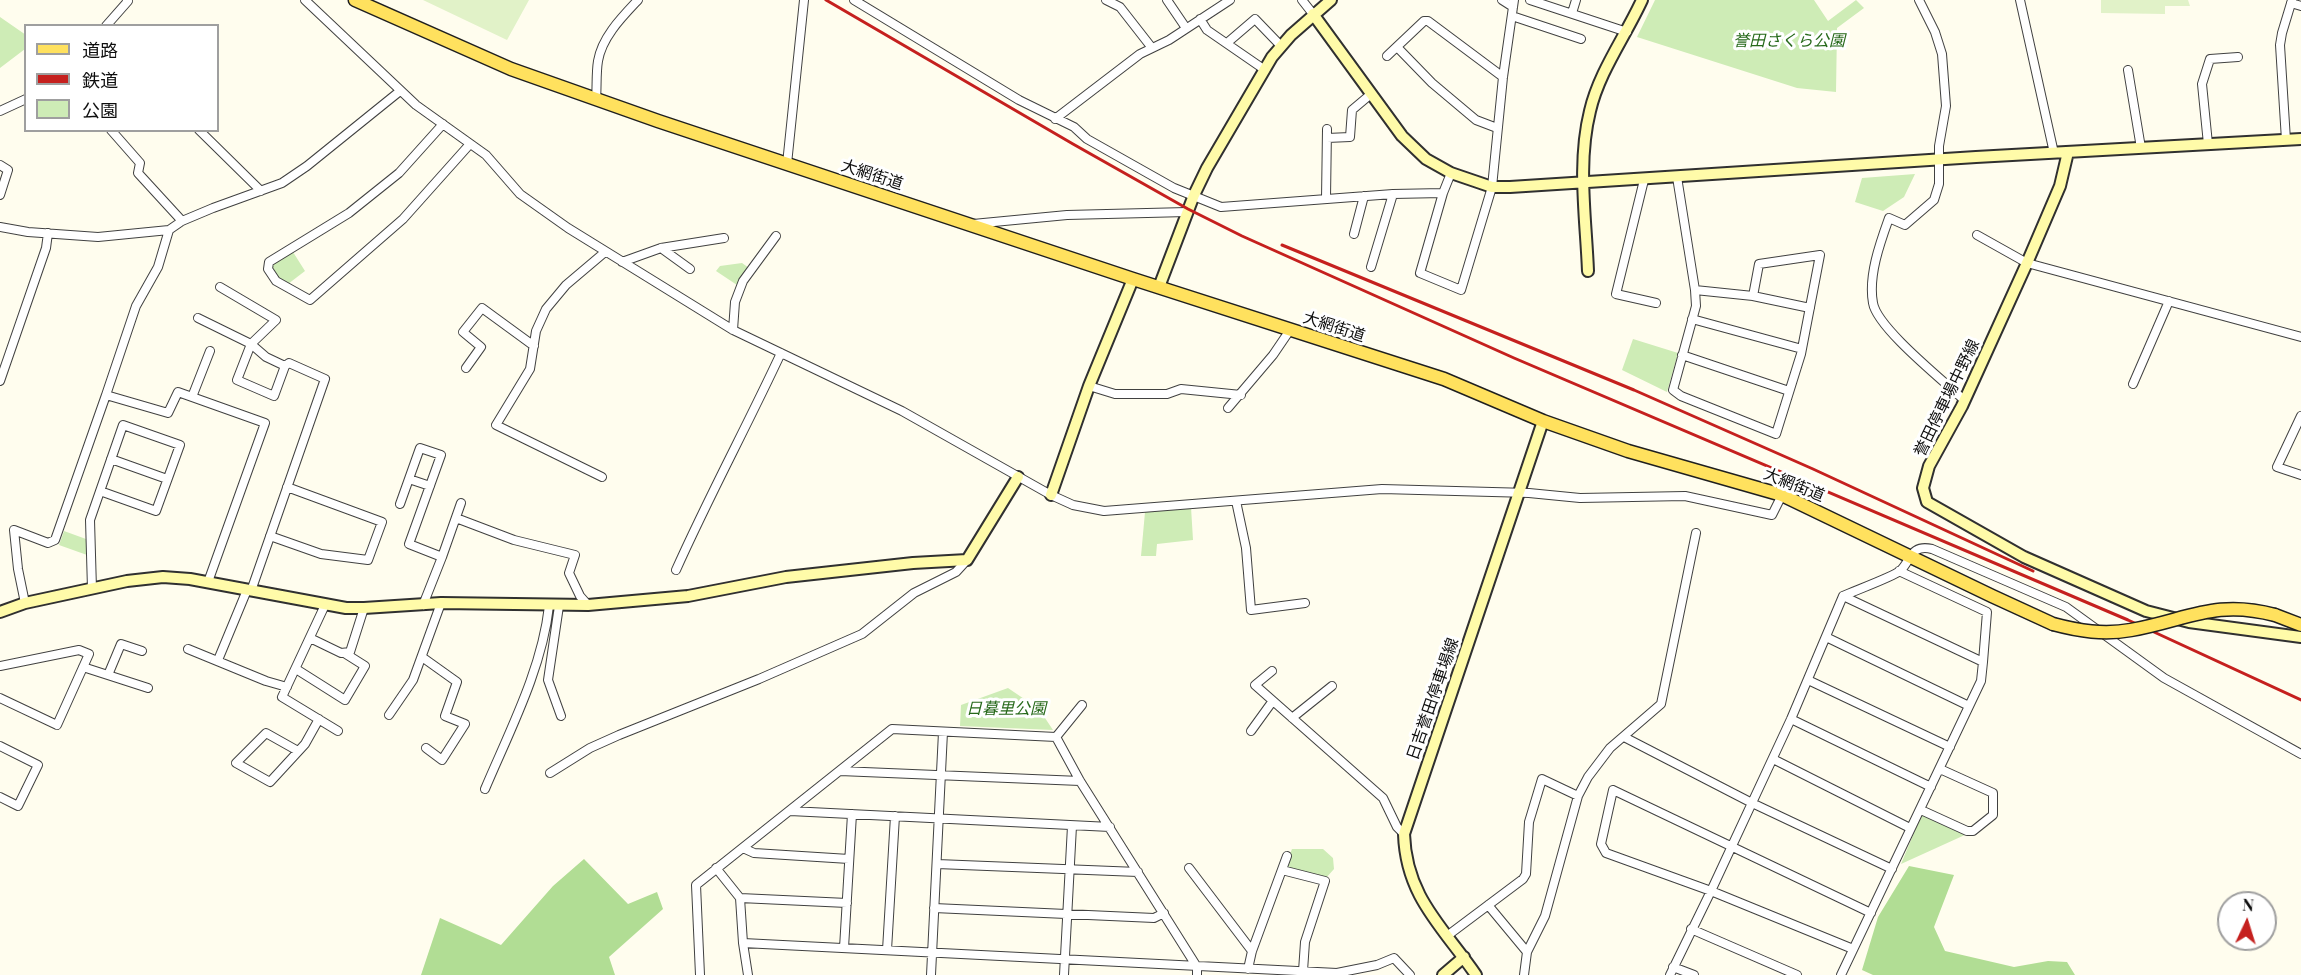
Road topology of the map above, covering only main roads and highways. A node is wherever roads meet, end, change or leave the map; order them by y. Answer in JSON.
{"nodes":[{"id":1,"x":361,"y":1,"type":"edge"},
{"id":2,"x":2301,"y":625,"type":"edge"}],
"edges":[{"from":1,"to":2,"type":"main road","name":"大網街道","bridge":true}]}
